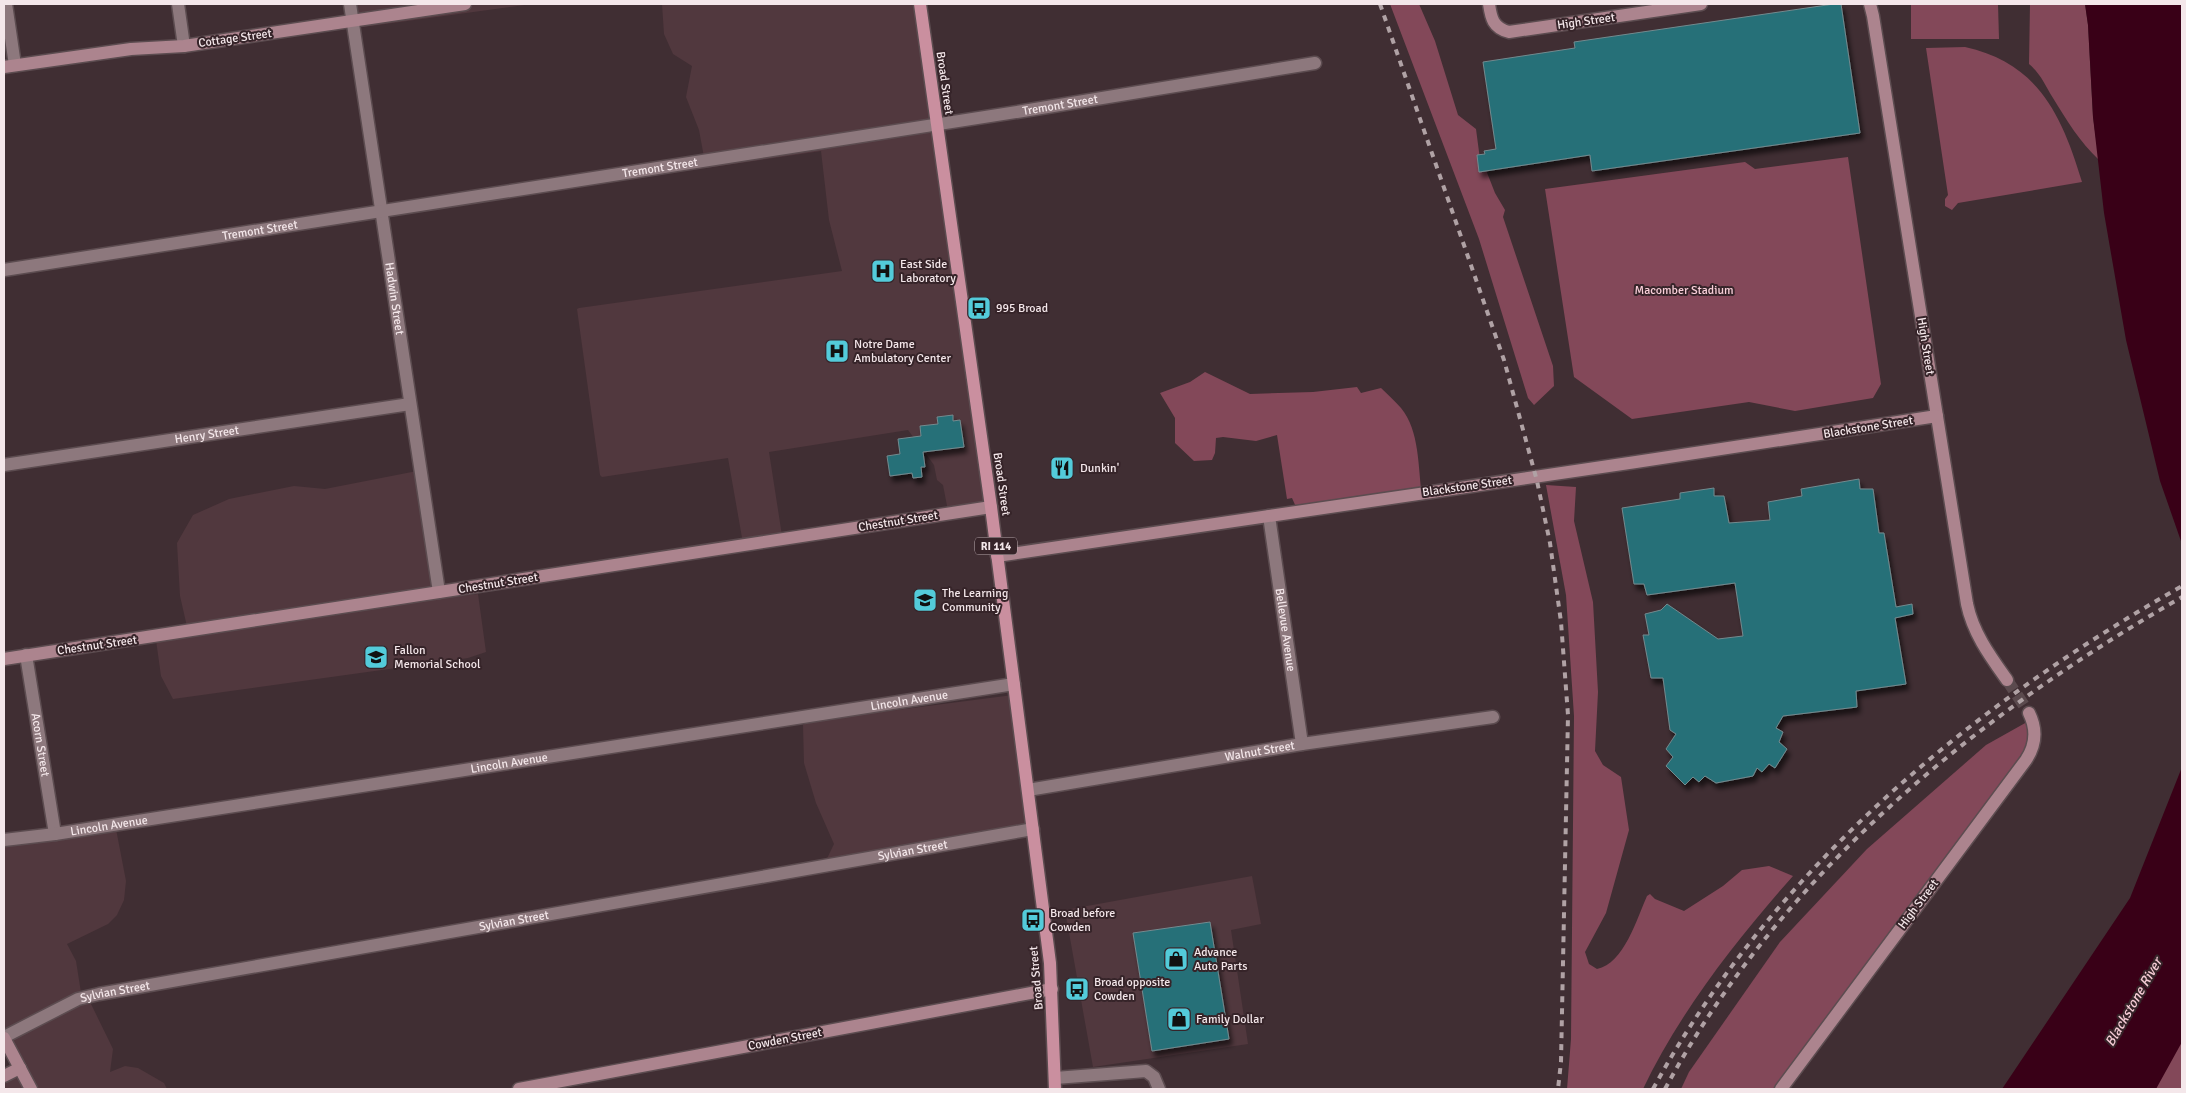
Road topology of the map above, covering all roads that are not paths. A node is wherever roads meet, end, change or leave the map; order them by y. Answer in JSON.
{"nodes":[{"id":1,"x":6,"y":4,"type":"edge"},
{"id":2,"x":178,"y":4,"type":"edge"},
{"id":3,"x":350,"y":4,"type":"edge"},
{"id":4,"x":465,"y":4,"type":"edge"},
{"id":5,"x":920,"y":4,"type":"edge"},
{"id":6,"x":1489,"y":4,"type":"edge"},
{"id":7,"x":1701,"y":4,"type":"edge"},
{"id":8,"x":1870,"y":4,"type":"edge"},
{"id":9,"x":352,"y":21,"type":"junction"},
{"id":10,"x":184,"y":46,"type":"junction"},
{"id":11,"x":1315,"y":63,"type":"dead end"},
{"id":12,"x":10,"y":66,"type":"edge"},
{"id":13,"x":937,"y":124,"type":"junction"},
{"id":14,"x":381,"y":211,"type":"junction"},
{"id":15,"x":4,"y":270,"type":"edge"},
{"id":16,"x":410,"y":404,"type":"junction"},
{"id":17,"x":1937,"y":416,"type":"junction"},
{"id":18,"x":4,"y":465,"type":"edge"},
{"id":19,"x":991,"y":507,"type":"junction"},
{"id":20,"x":1268,"y":516,"type":"junction"},
{"id":21,"x":997,"y":556,"type":"junction"},
{"id":22,"x":439,"y":592,"type":"junction"},
{"id":23,"x":26,"y":655,"type":"junction"},
{"id":24,"x":4,"y":659,"type":"edge"},
{"id":25,"x":2007,"y":680,"type":"tunnel mouth"},
{"id":26,"x":1014,"y":684,"type":"junction"},
{"id":27,"x":2029,"y":713,"type":"tunnel mouth"},
{"id":28,"x":1493,"y":717,"type":"dead end"},
{"id":29,"x":1302,"y":744,"type":"junction"},
{"id":30,"x":1028,"y":790,"type":"junction"},
{"id":31,"x":1033,"y":829,"type":"junction"},
{"id":32,"x":55,"y":834,"type":"junction"},
{"id":33,"x":4,"y":840,"type":"edge"},
{"id":34,"x":1052,"y":989,"type":"junction"},
{"id":35,"x":4,"y":1038,"type":"edge"},
{"id":36,"x":20,"y":1068,"type":"junction"},
{"id":37,"x":4,"y":1076,"type":"edge"},
{"id":38,"x":1055,"y":1084,"type":"edge"},
{"id":39,"x":31,"y":1089,"type":"edge"},
{"id":40,"x":519,"y":1089,"type":"edge"},
{"id":41,"x":1159,"y":1089,"type":"edge"},
{"id":42,"x":1781,"y":1089,"type":"edge"}],
"edges":[{"from":1,"to":12,"type":"street"},
{"from":2,"to":10,"type":"street"},
{"from":3,"to":9,"type":"street","name":"Hadwin Street"},
{"from":4,"to":9,"type":"street","name":"Cottage Street"},
{"from":5,"to":13,"type":"main road","name":"Broad Street","number":"RI 114"},
{"from":6,"to":7,"type":"street","name":"High Street"},
{"from":8,"to":17,"type":"street","name":"High Street"},
{"from":9,"to":10,"type":"street","name":"Cottage Street"},
{"from":9,"to":14,"type":"street","name":"Hadwin Street"},
{"from":10,"to":12,"type":"street","name":"Cottage Street"},
{"from":11,"to":13,"type":"street","name":"Tremont Street"},
{"from":13,"to":14,"type":"street","name":"Tremont Street"},
{"from":13,"to":19,"type":"main road","name":"Broad Street","number":"RI 114"},
{"from":14,"to":15,"type":"street","name":"Tremont Street"},
{"from":14,"to":16,"type":"street","name":"Hadwin Street"},
{"from":16,"to":18,"type":"street","name":"Henry Street"},
{"from":16,"to":22,"type":"street","name":"Hadwin Street"},
{"from":17,"to":20,"type":"street","name":"Blackstone Street"},
{"from":17,"to":25,"type":"street","name":"High Street"},
{"from":19,"to":21,"type":"main road","name":"Broad Street","number":"RI 114"},
{"from":19,"to":22,"type":"street","name":"Chestnut Street"},
{"from":20,"to":21,"type":"street","name":"Blackstone Street"},
{"from":20,"to":29,"type":"street","name":"Bellevue Avenue"},
{"from":21,"to":26,"type":"main road","name":"Broad Street","number":"RI 114"},
{"from":22,"to":23,"type":"street","name":"Chestnut Street"},
{"from":23,"to":24,"type":"street","name":"Chestnut Street"},
{"from":23,"to":32,"type":"street","name":"Acorn Street"},
{"from":26,"to":30,"type":"main road","name":"Broad Street","number":"RI 114"},
{"from":26,"to":32,"type":"street","name":"Lincoln Avenue"},
{"from":27,"to":42,"type":"street","name":"High Street"},
{"from":28,"to":29,"type":"street","name":"Walnut Street"},
{"from":29,"to":30,"type":"street","name":"Walnut Street"},
{"from":30,"to":31,"type":"main road","name":"Broad Street","number":"RI 114"},
{"from":31,"to":34,"type":"main road","name":"Broad Street","number":"RI 114"},
{"from":31,"to":35,"type":"street","name":"Sylvian Street"},
{"from":32,"to":33,"type":"street","name":"Lincoln Avenue"},
{"from":34,"to":38,"type":"main road","name":"Broad Street","number":"RI 114"},
{"from":34,"to":40,"type":"street","name":"Cowden Street"},
{"from":35,"to":36,"type":"street"},
{"from":36,"to":37,"type":"street"},
{"from":36,"to":39,"type":"street"},
{"from":38,"to":41,"type":"street"}]}
